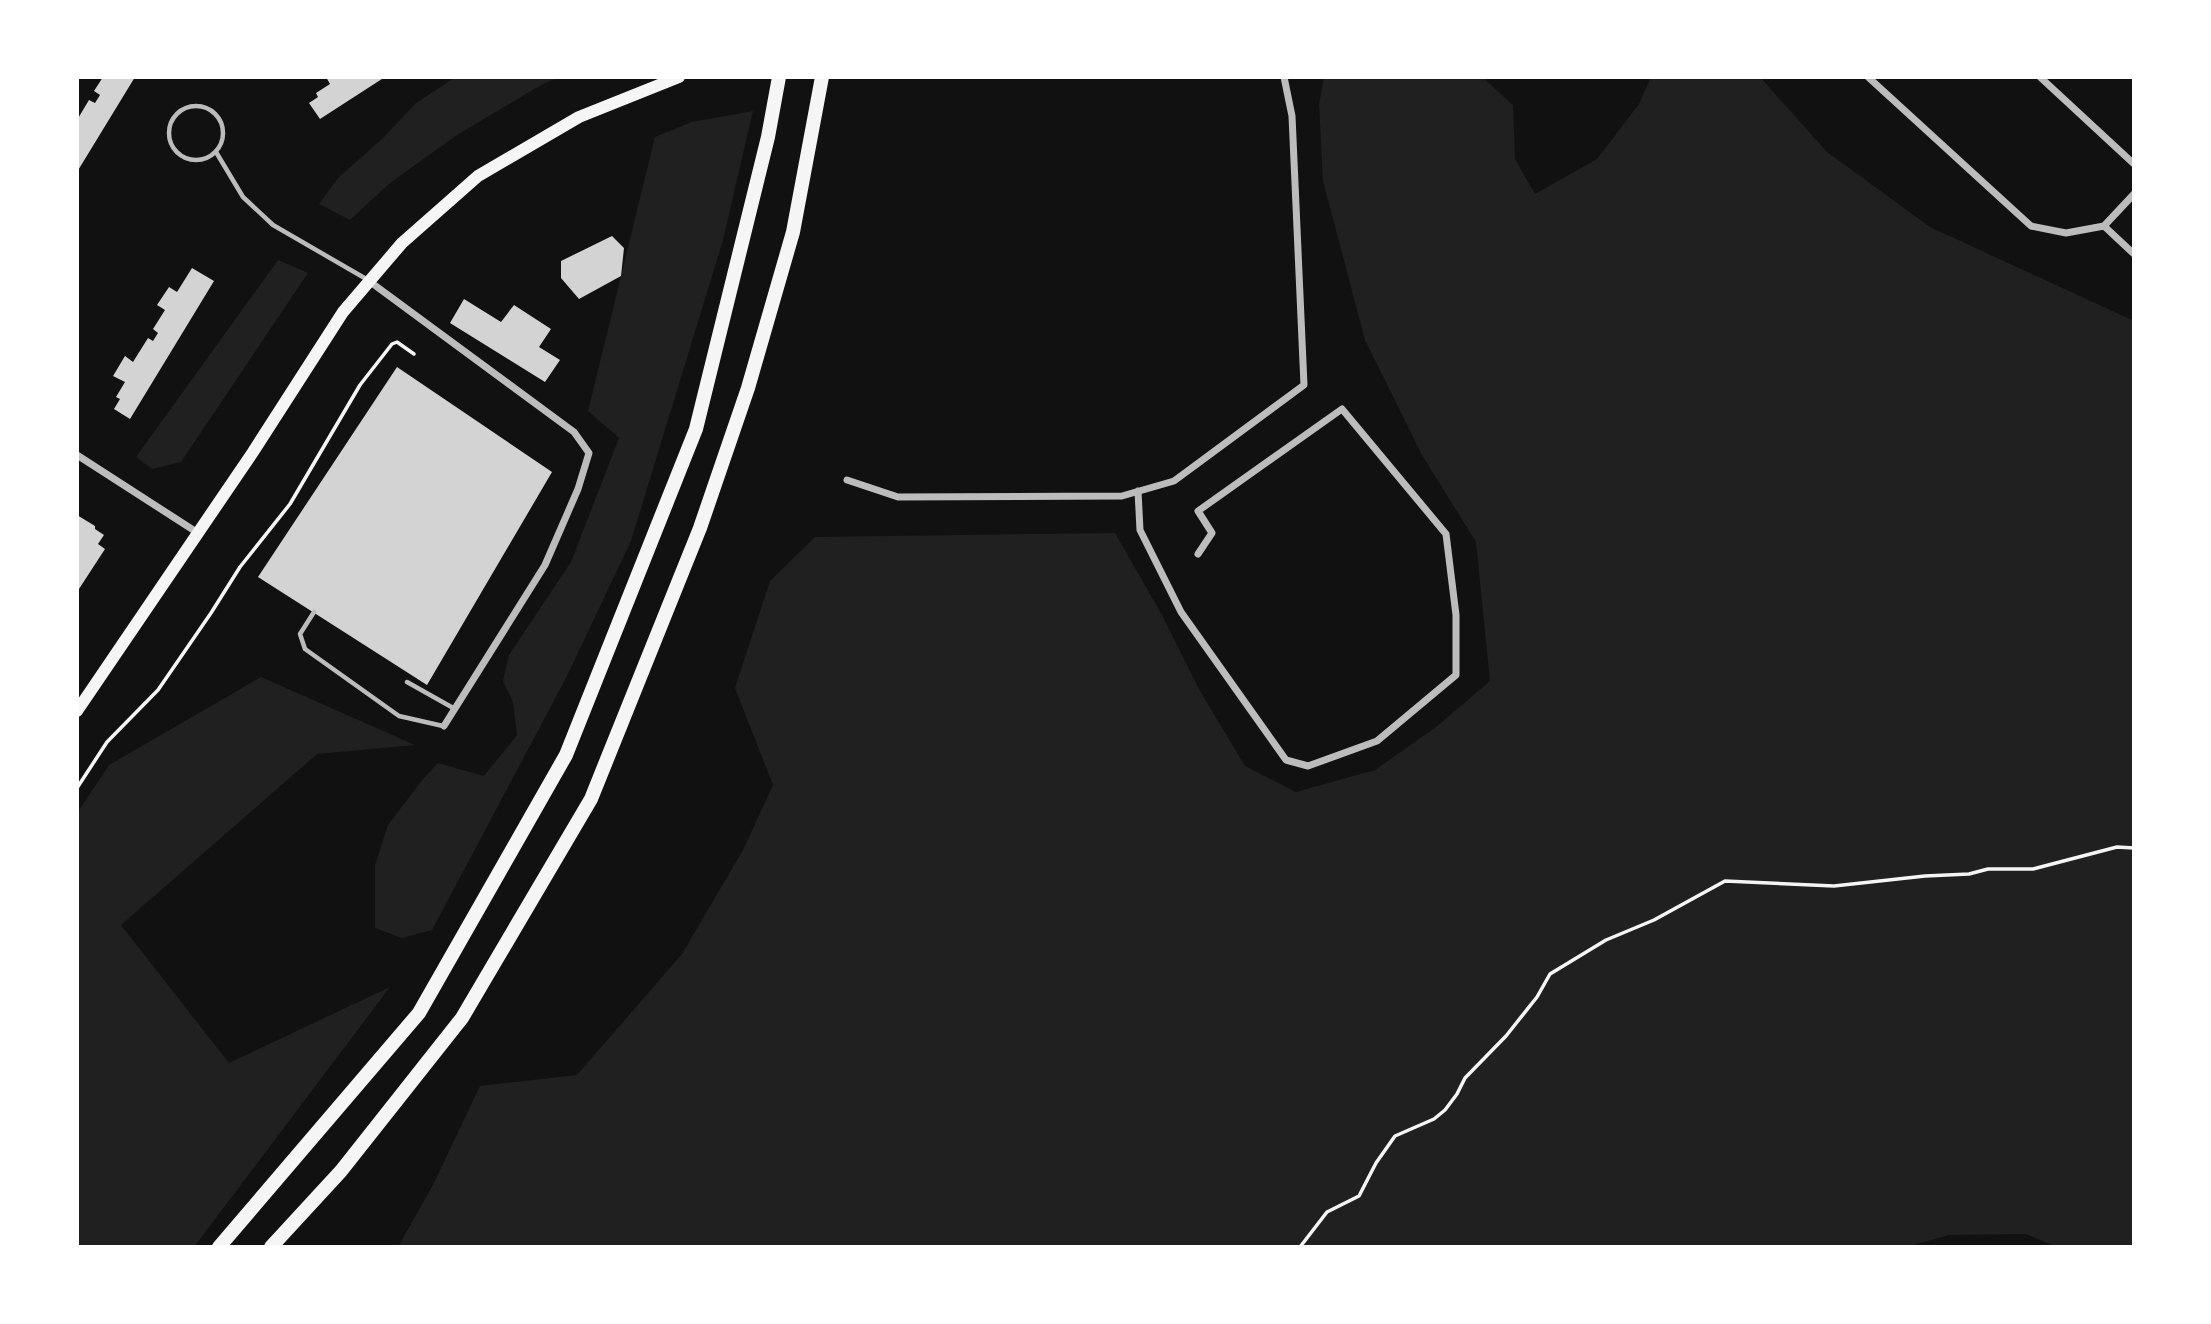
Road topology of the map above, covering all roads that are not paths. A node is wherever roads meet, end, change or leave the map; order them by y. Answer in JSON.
{"nodes":[{"id":1,"x":679,"y":77,"type":"edge"},
{"id":2,"x":779,"y":77,"type":"edge"},
{"id":3,"x":822,"y":77,"type":"edge"},
{"id":4,"x":1284,"y":77,"type":"edge"},
{"id":5,"x":1868,"y":77,"type":"edge"},
{"id":6,"x":2040,"y":77,"type":"edge"},
{"id":7,"x":215,"y":152,"type":"junction"},
{"id":8,"x":2134,"y":163,"type":"edge"},
{"id":9,"x":2134,"y":194,"type":"edge"},
{"id":10,"x":2104,"y":226,"type":"junction"},
{"id":11,"x":2134,"y":254,"type":"edge"},
{"id":12,"x":368,"y":281,"type":"junction"},
{"id":13,"x":77,"y":455,"type":"edge"},
{"id":14,"x":847,"y":480,"type":"dead end"},
{"id":15,"x":1138,"y":491,"type":"junction"},
{"id":16,"x":198,"y":533,"type":"junction"},
{"id":17,"x":1198,"y":554,"type":"dead end"},
{"id":18,"x":313,"y":612,"type":"dead end"},
{"id":19,"x":407,"y":682,"type":"dead end"},
{"id":20,"x":455,"y":709,"type":"junction"},
{"id":21,"x":77,"y":711,"type":"edge"},
{"id":22,"x":444,"y":726,"type":"joint"},
{"id":23,"x":219,"y":1247,"type":"edge"},
{"id":24,"x":271,"y":1247,"type":"edge"}],
"edges":[{"from":1,"to":12,"type":"main road"},
{"from":2,"to":23,"type":"highway"},
{"from":3,"to":24,"type":"highway"},
{"from":4,"to":15,"type":"street"},
{"from":5,"to":10,"type":"street"},
{"from":6,"to":8,"type":"street"},
{"from":7,"to":7,"type":"lane"},
{"from":7,"to":12,"type":"lane"},
{"from":9,"to":10,"type":"street"},
{"from":10,"to":11,"type":"street"},
{"from":12,"to":16,"type":"main road"},
{"from":12,"to":20,"type":"street"},
{"from":13,"to":16,"type":"street"},
{"from":14,"to":15,"type":"street"},
{"from":15,"to":17,"type":"street"},
{"from":16,"to":21,"type":"main road"},
{"from":18,"to":22,"type":"lane"},
{"from":19,"to":20,"type":"lane"},
{"from":20,"to":22,"type":"street"}]}
